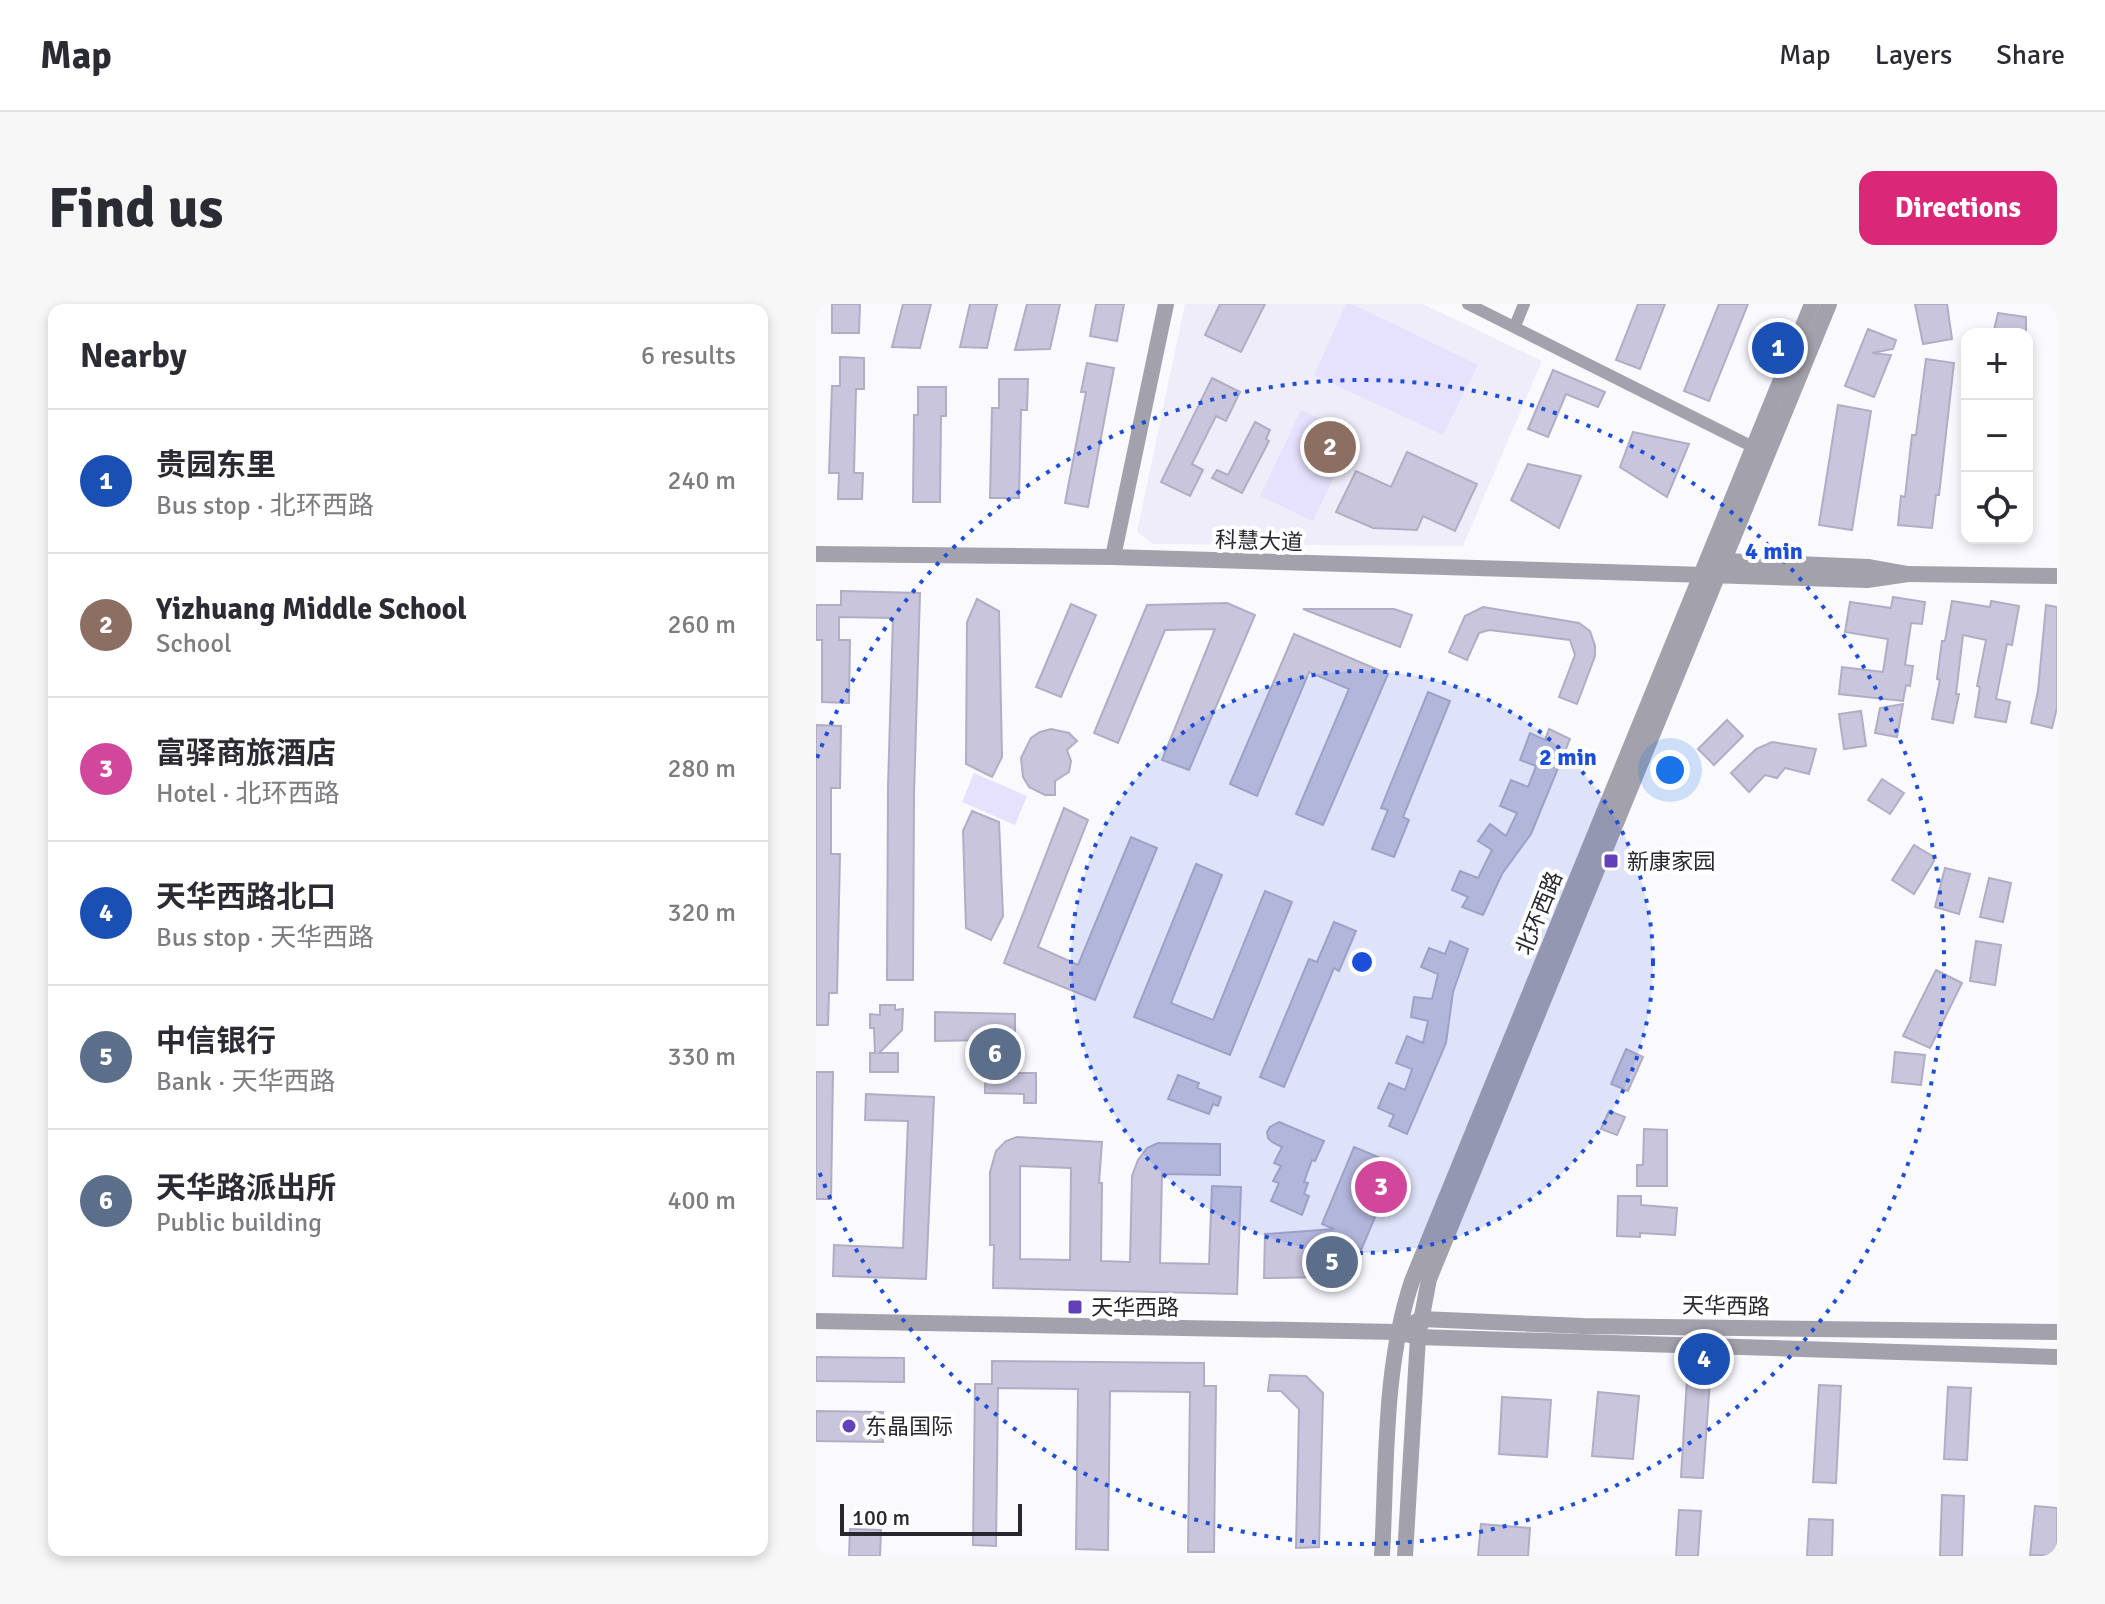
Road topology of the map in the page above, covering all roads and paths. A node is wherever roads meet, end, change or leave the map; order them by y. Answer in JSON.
{"nodes":[{"id":1,"x":1166,"y":304,"type":"edge"},
{"id":2,"x":1468,"y":304,"type":"edge"},
{"id":3,"x":1524,"y":304,"type":"edge"},
{"id":4,"x":1812,"y":304,"type":"edge"},
{"id":5,"x":1829,"y":304,"type":"edge"},
{"id":6,"x":1515,"y":326,"type":"junction"},
{"id":7,"x":1753,"y":447,"type":"junction"},
{"id":8,"x":816,"y":554,"type":"edge"},
{"id":9,"x":1113,"y":557,"type":"junction"},
{"id":10,"x":1722,"y":569,"type":"junction"},
{"id":11,"x":1701,"y":574,"type":"junction"},
{"id":12,"x":2057,"y":576,"type":"edge"},
{"id":13,"x":1421,"y":1319,"type":"junction"},
{"id":14,"x":816,"y":1321,"type":"edge"},
{"id":15,"x":1397,"y":1332,"type":"junction"},
{"id":16,"x":2057,"y":1332,"type":"edge"},
{"id":17,"x":1418,"y":1337,"type":"junction"},
{"id":18,"x":2057,"y":1357,"type":"edge"},
{"id":19,"x":1382,"y":1556,"type":"edge"},
{"id":20,"x":1405,"y":1556,"type":"edge"}],
"edges":[{"from":1,"to":9,"type":"street"},
{"from":2,"to":6,"type":"street"},
{"from":3,"to":6,"type":"street"},
{"from":4,"to":7,"type":"street","name":"北环西路"},
{"from":5,"to":10,"type":"street","name":"北环西路"},
{"from":6,"to":7,"type":"street"},
{"from":7,"to":11,"type":"street","name":"北环西路"},
{"from":8,"to":9,"type":"street","name":"科慧大道"},
{"from":9,"to":11,"type":"street","name":"科慧大道"},
{"from":10,"to":11,"type":"street","name":"科慧大道"},
{"from":10,"to":12,"type":"street","name":"科慧大道"},
{"from":10,"to":13,"type":"street","name":"北环西路"},
{"from":11,"to":15,"type":"street","name":"北环西路"},
{"from":13,"to":15,"type":"street","name":"天华西路"},
{"from":13,"to":16,"type":"street","name":"天华西路"},
{"from":13,"to":17,"type":"street","name":"北环西路"},
{"from":14,"to":15,"type":"street","name":"天华西路"},
{"from":15,"to":17,"type":"street","name":"天华西路"},
{"from":15,"to":19,"type":"street","name":"北环西路"},
{"from":17,"to":18,"type":"street","name":"天华西路"},
{"from":17,"to":20,"type":"street","name":"北环西路"}]}
